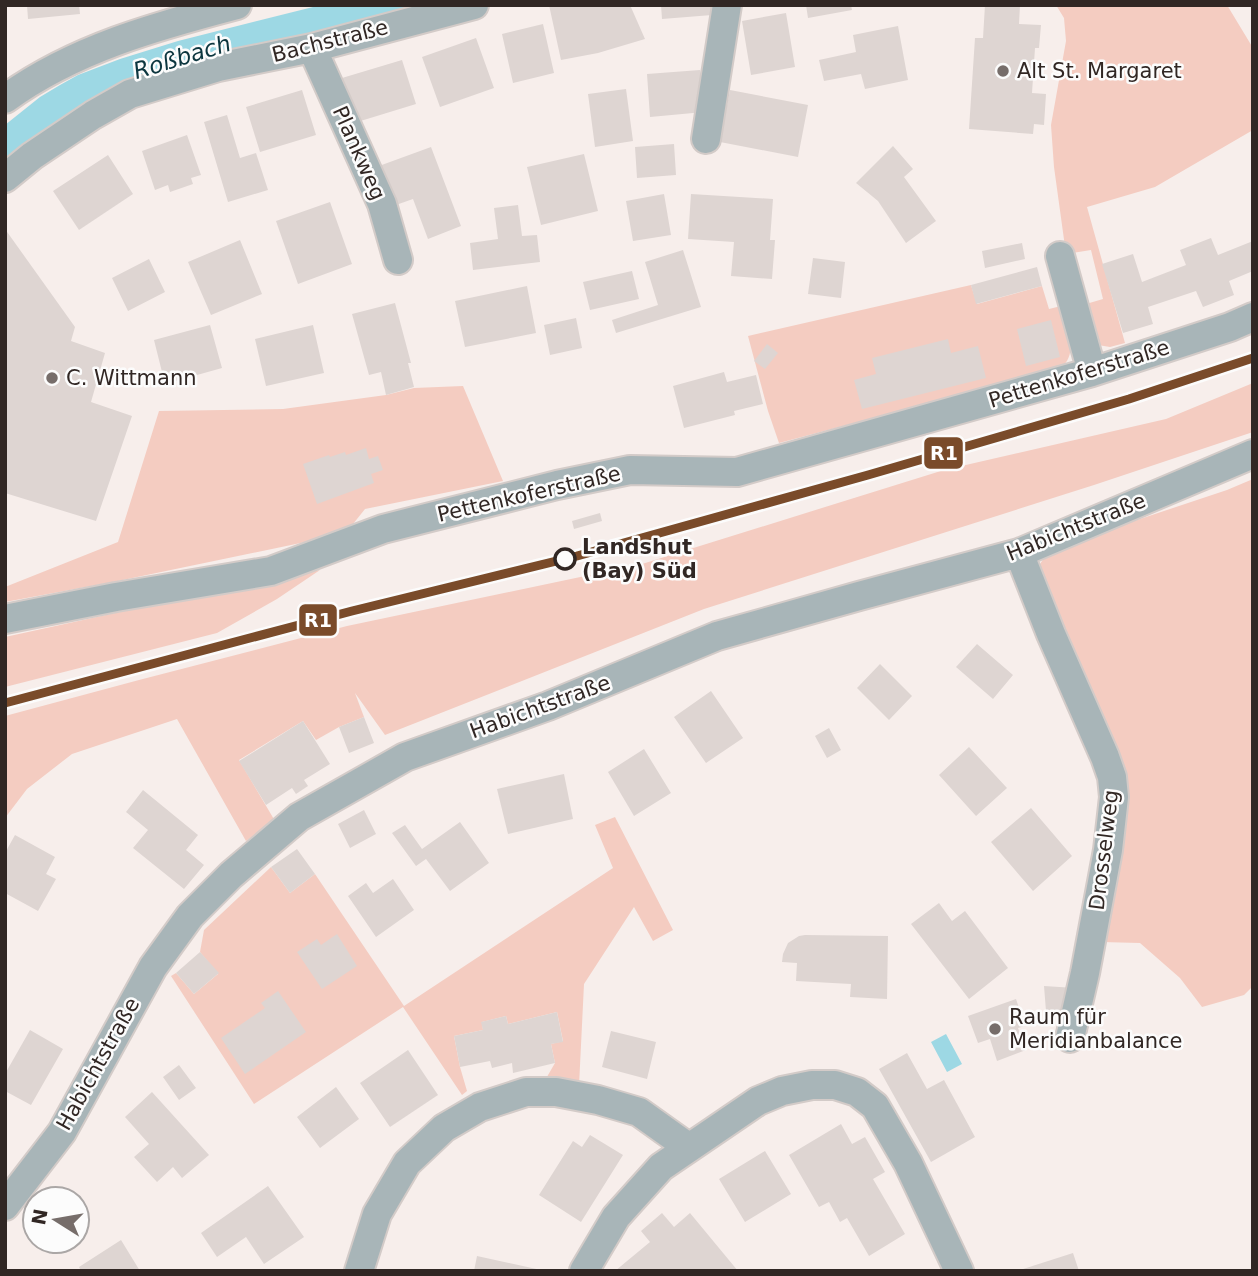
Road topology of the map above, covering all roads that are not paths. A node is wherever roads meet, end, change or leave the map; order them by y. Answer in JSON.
{"nodes":[{"id":1,"x":237,"y":5,"type":"edge"},
{"id":2,"x":474,"y":5,"type":"edge"},
{"id":3,"x":727,"y":5,"type":"edge"},
{"id":4,"x":312,"y":48,"type":"junction"},
{"id":5,"x":5,"y":99,"type":"edge"},
{"id":6,"x":706,"y":139,"type":"dead end"},
{"id":7,"x":5,"y":178,"type":"edge"},
{"id":8,"x":1060,"y":256,"type":"dead end"},
{"id":9,"x":398,"y":260,"type":"dead end"},
{"id":10,"x":1253,"y":317,"type":"edge"},
{"id":11,"x":1092,"y":372,"type":"junction"},
{"id":12,"x":1253,"y":454,"type":"edge"},
{"id":13,"x":1018,"y":553,"type":"junction"},
{"id":14,"x":5,"y":619,"type":"edge"},
{"id":15,"x":1070,"y":1038,"type":"dead end"},
{"id":16,"x":688,"y":1147,"type":"junction"},
{"id":17,"x":5,"y":1206,"type":"edge"},
{"id":18,"x":359,"y":1271,"type":"edge"},
{"id":19,"x":584,"y":1271,"type":"edge"},
{"id":20,"x":959,"y":1271,"type":"edge"}],
"edges":[{"from":1,"to":5,"type":"street"},
{"from":2,"to":4,"type":"street","name":"Bachstraße"},
{"from":3,"to":6,"type":"street"},
{"from":4,"to":7,"type":"street","name":"Bachstraße"},
{"from":4,"to":9,"type":"street","name":"Plankweg"},
{"from":8,"to":11,"type":"street"},
{"from":10,"to":11,"type":"street","name":"Pettenkoferstraße"},
{"from":11,"to":14,"type":"street","name":"Pettenkoferstraße"},
{"from":12,"to":13,"type":"street","name":"Habichtstraße"},
{"from":13,"to":15,"type":"street","name":"Drosselweg"},
{"from":13,"to":17,"type":"street","name":"Habichtstraße"},
{"from":16,"to":18,"type":"street"},
{"from":16,"to":19,"type":"street"},
{"from":16,"to":20,"type":"street"}]}
